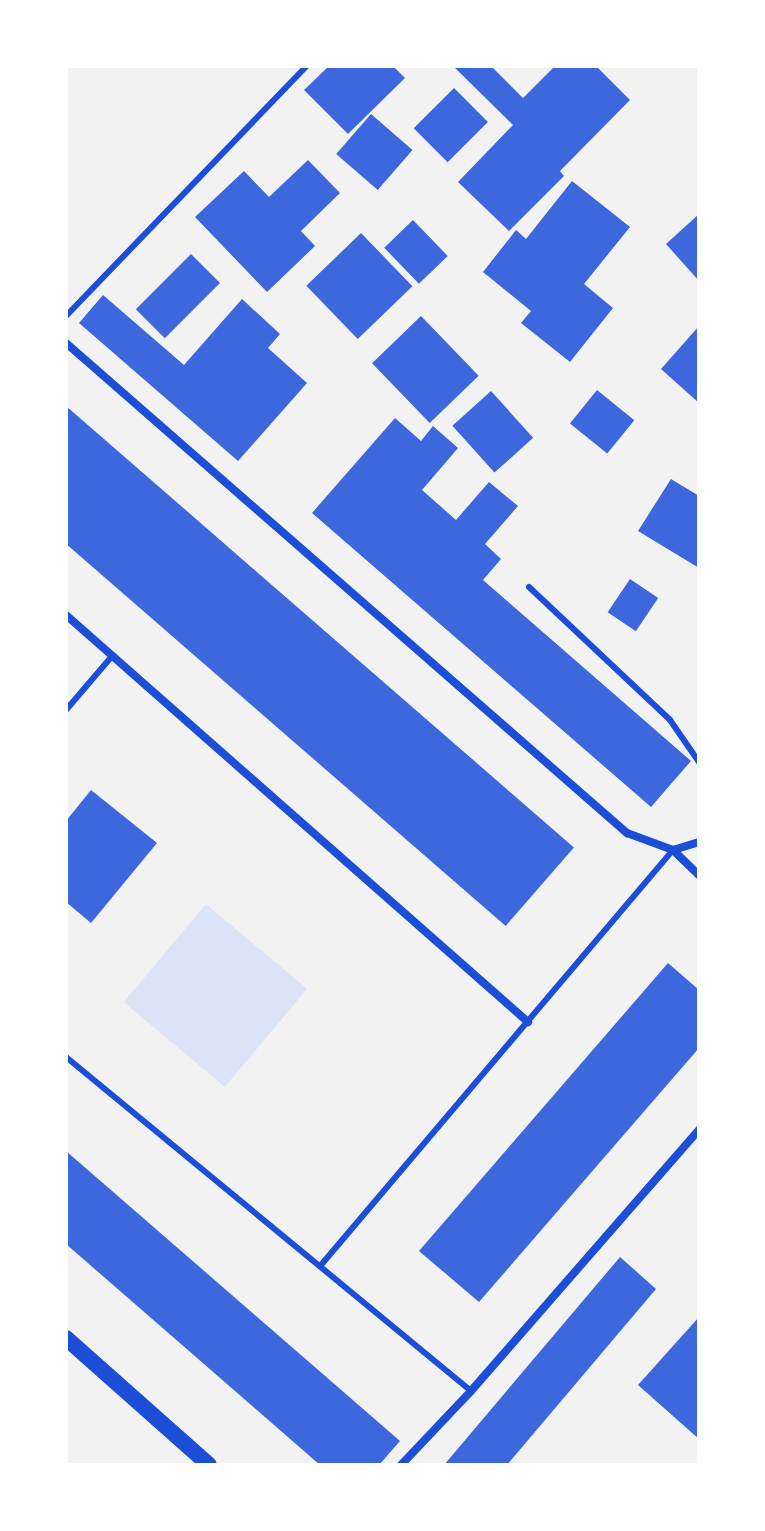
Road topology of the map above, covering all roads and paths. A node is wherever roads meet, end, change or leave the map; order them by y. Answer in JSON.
{"nodes":[{"id":1,"x":307,"y":66,"type":"edge"},
{"id":2,"x":66,"y":316,"type":"edge"},
{"id":3,"x":66,"y":343,"type":"edge"},
{"id":4,"x":529,"y":587,"type":"dead end"},
{"id":5,"x":66,"y":615,"type":"edge"},
{"id":6,"x":113,"y":655,"type":"junction"},
{"id":7,"x":66,"y":710,"type":"edge"},
{"id":8,"x":699,"y":762,"type":"edge"},
{"id":9,"x":699,"y":842,"type":"edge"},
{"id":10,"x":673,"y":850,"type":"junction"},
{"id":11,"x":699,"y":875,"type":"edge"},
{"id":12,"x":528,"y":1022,"type":"junction"},
{"id":13,"x":66,"y":1057,"type":"edge"},
{"id":14,"x":699,"y":1130,"type":"edge"},
{"id":15,"x":321,"y":1265,"type":"junction"},
{"id":16,"x":66,"y":1338,"type":"edge"},
{"id":17,"x":471,"y":1391,"type":"junction"},
{"id":18,"x":209,"y":1465,"type":"edge"},
{"id":19,"x":401,"y":1465,"type":"edge"}],
"edges":[{"from":1,"to":2,"type":"lane"},
{"from":3,"to":10,"type":"street"},
{"from":4,"to":8,"type":"lane"},
{"from":5,"to":6,"type":"street"},
{"from":6,"to":7,"type":"lane"},
{"from":6,"to":12,"type":"street"},
{"from":9,"to":10,"type":"street"},
{"from":10,"to":11,"type":"street"},
{"from":10,"to":12,"type":"lane"},
{"from":12,"to":15,"type":"lane"},
{"from":13,"to":15,"type":"lane"},
{"from":14,"to":17,"type":"street"},
{"from":15,"to":17,"type":"lane"},
{"from":16,"to":18,"type":"main road"},
{"from":17,"to":19,"type":"street"}]}
